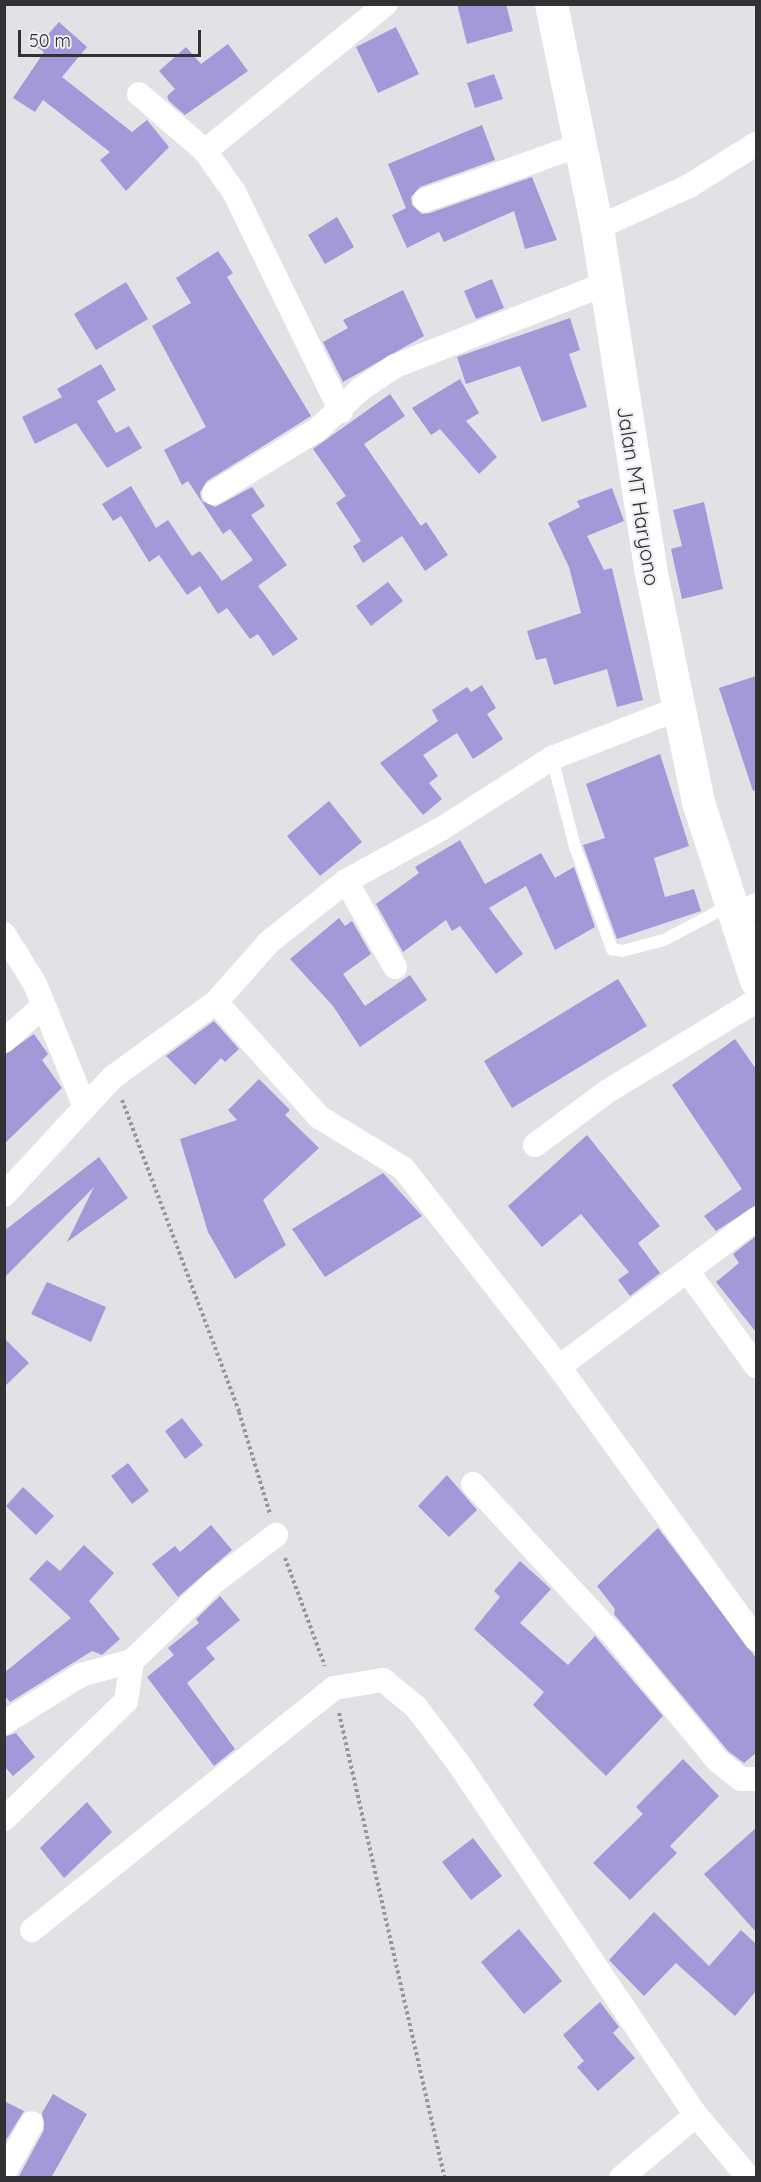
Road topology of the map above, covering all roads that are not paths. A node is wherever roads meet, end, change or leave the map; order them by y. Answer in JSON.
{"nodes":[{"id":1,"x":386,"y":4,"type":"edge"},
{"id":2,"x":551,"y":4,"type":"edge"},
{"id":3,"x":139,"y":94,"type":"dead end"},
{"id":4,"x":756,"y":144,"type":"edge"},
{"id":5,"x":580,"y":146,"type":"junction"},
{"id":6,"x":205,"y":151,"type":"junction"},
{"id":7,"x":425,"y":200,"type":"dead end"},
{"id":8,"x":597,"y":228,"type":"junction"},
{"id":9,"x":605,"y":284,"type":"junction"},
{"id":10,"x":341,"y":411,"type":"junction"},
{"id":11,"x":214,"y":493,"type":"dead end"},
{"id":12,"x":678,"y":709,"type":"junction"},
{"id":13,"x":552,"y":758,"type":"junction"},
{"id":14,"x":346,"y":881,"type":"junction"},
{"id":15,"x":744,"y":926,"type":"edge"},
{"id":16,"x":4,"y":934,"type":"edge"},
{"id":17,"x":396,"y":967,"type":"dead end"},
{"id":18,"x":756,"y":981,"type":"edge"},
{"id":19,"x":756,"y":1001,"type":"edge"},
{"id":20,"x":216,"y":1002,"type":"junction"},
{"id":21,"x":42,"y":1007,"type":"junction"},
{"id":22,"x":4,"y":1041,"type":"edge"},
{"id":23,"x":85,"y":1107,"type":"junction"},
{"id":24,"x":535,"y":1146,"type":"dead end"},
{"id":25,"x":4,"y":1195,"type":"edge"},
{"id":26,"x":756,"y":1219,"type":"edge"},
{"id":27,"x":688,"y":1272,"type":"junction"},
{"id":28,"x":559,"y":1366,"type":"junction"},
{"id":29,"x":756,"y":1366,"type":"edge"},
{"id":30,"x":472,"y":1484,"type":"dead end"},
{"id":31,"x":276,"y":1535,"type":"road end"},
{"id":32,"x":756,"y":1639,"type":"edge"},
{"id":33,"x":132,"y":1661,"type":"junction"},
{"id":34,"x":4,"y":1723,"type":"edge"},
{"id":35,"x":756,"y":1779,"type":"edge"},
{"id":36,"x":4,"y":1819,"type":"edge"},
{"id":37,"x":32,"y":1930,"type":"dead end"},
{"id":38,"x":696,"y":2115,"type":"junction"},
{"id":39,"x":32,"y":2123,"type":"dead end"},
{"id":40,"x":4,"y":2173,"type":"edge"},
{"id":41,"x":621,"y":2178,"type":"edge"},
{"id":42,"x":749,"y":2178,"type":"edge"}],
"edges":[{"from":1,"to":6,"type":"street"},
{"from":2,"to":5,"type":"main road","name":"Jalan MT Haryono"},
{"from":3,"to":6,"type":"street"},
{"from":4,"to":8,"type":"street"},
{"from":5,"to":7,"type":"street"},
{"from":5,"to":8,"type":"main road","name":"Jalan MT Haryono"},
{"from":6,"to":10,"type":"street"},
{"from":8,"to":9,"type":"main road","name":"Jalan MT Haryono"},
{"from":9,"to":10,"type":"street"},
{"from":9,"to":12,"type":"main road","name":"Jalan MT Haryono"},
{"from":10,"to":11,"type":"street"},
{"from":12,"to":13,"type":"street"},
{"from":12,"to":15,"type":"main road","name":"Jalan MT Haryono"},
{"from":13,"to":14,"type":"street"},
{"from":13,"to":15,"type":"lane"},
{"from":14,"to":17,"type":"street"},
{"from":14,"to":20,"type":"street"},
{"from":15,"to":18,"type":"main road","name":"Jalan MT Haryono"},
{"from":16,"to":21,"type":"street"},
{"from":19,"to":24,"type":"street"},
{"from":20,"to":23,"type":"street"},
{"from":20,"to":28,"type":"street"},
{"from":21,"to":22,"type":"street"},
{"from":21,"to":23,"type":"street"},
{"from":23,"to":25,"type":"street"},
{"from":26,"to":27,"type":"street"},
{"from":27,"to":28,"type":"street"},
{"from":27,"to":29,"type":"street"},
{"from":28,"to":32,"type":"street"},
{"from":30,"to":35,"type":"street"},
{"from":31,"to":33,"type":"street"},
{"from":33,"to":34,"type":"street"},
{"from":33,"to":36,"type":"street"},
{"from":37,"to":38,"type":"street"},
{"from":38,"to":41,"type":"street"},
{"from":38,"to":42,"type":"street"},
{"from":39,"to":40,"type":"street"}]}
